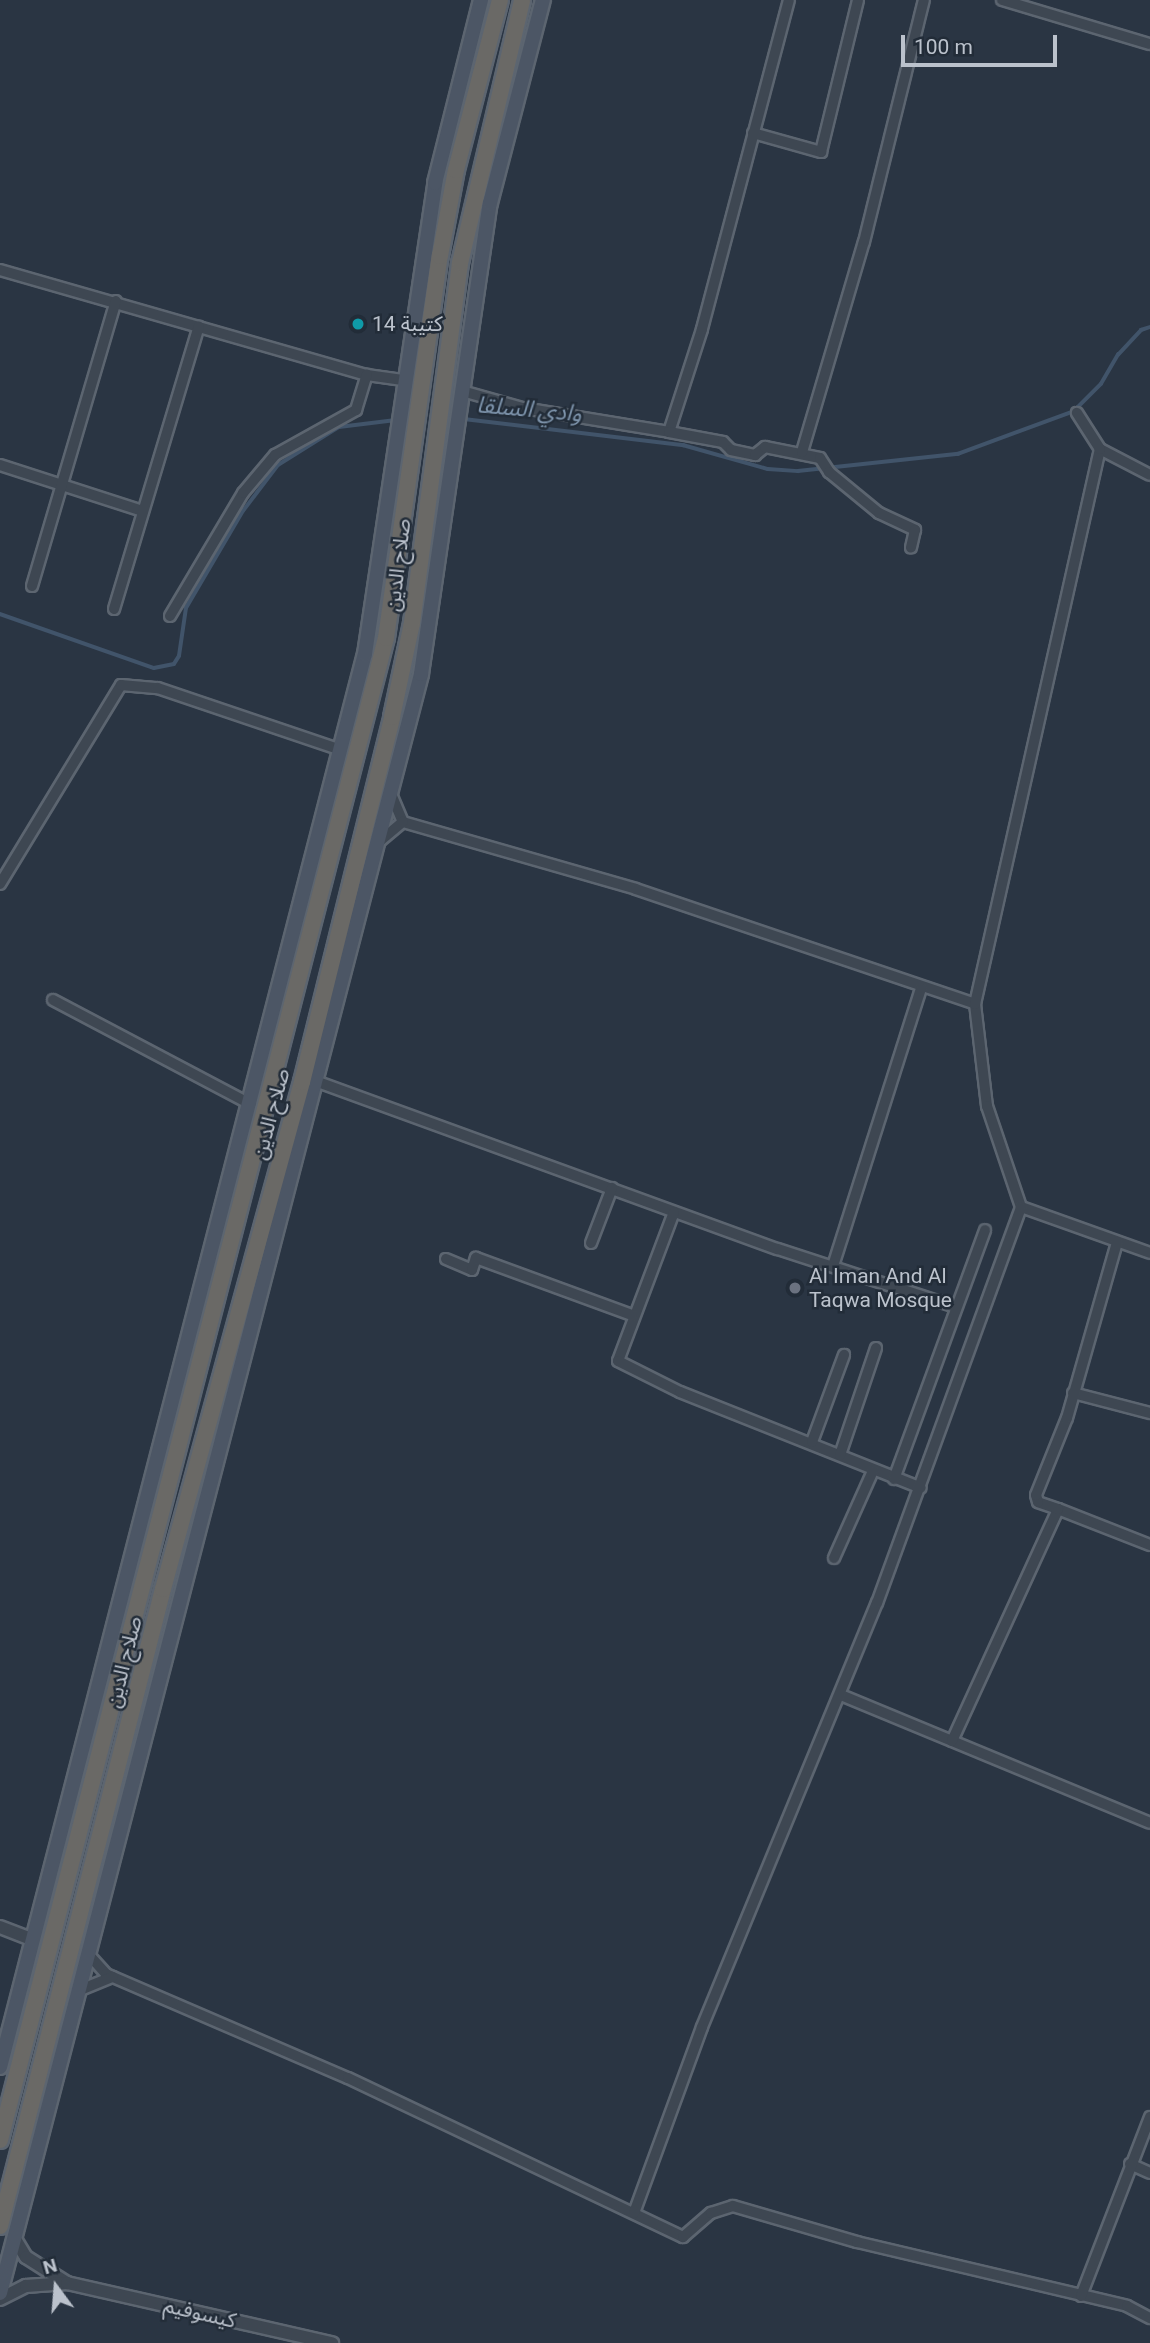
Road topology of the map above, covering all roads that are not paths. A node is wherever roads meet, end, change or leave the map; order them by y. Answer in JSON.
{"nodes":[{"id":1,"x":481,"y":0,"type":"edge"},
{"id":2,"x":500,"y":0,"type":"edge"},
{"id":3,"x":522,"y":0,"type":"edge"},
{"id":4,"x":543,"y":0,"type":"edge"},
{"id":5,"x":789,"y":0,"type":"edge"},
{"id":6,"x":858,"y":0,"type":"edge"},
{"id":7,"x":925,"y":0,"type":"edge"},
{"id":8,"x":1002,"y":0,"type":"edge"},
{"id":9,"x":1150,"y":44,"type":"edge"},
{"id":10,"x":753,"y":134,"type":"junction"},
{"id":11,"x":440,"y":256,"type":"junction"},
{"id":12,"x":460,"y":263,"type":"junction"},
{"id":13,"x":0,"y":270,"type":"edge"},
{"id":14,"x":116,"y":301,"type":"junction"},
{"id":15,"x":199,"y":326,"type":"junction"},
{"id":16,"x":367,"y":375,"type":"junction"},
{"id":17,"x":402,"y":384,"type":"junction"},
{"id":18,"x":462,"y":391,"type":"junction"},
{"id":19,"x":1077,"y":414,"type":"dead end"},
{"id":20,"x":669,"y":432,"type":"junction"},
{"id":21,"x":404,"y":436,"type":"junction"},
{"id":22,"x":1100,"y":449,"type":"junction"},
{"id":23,"x":802,"y":452,"type":"junction"},
{"id":24,"x":0,"y":465,"type":"edge"},
{"id":25,"x":1150,"y":475,"type":"edge"},
{"id":26,"x":63,"y":485,"type":"junction"},
{"id":27,"x":142,"y":511,"type":"junction"},
{"id":28,"x":911,"y":548,"type":"dead end"},
{"id":29,"x":32,"y":586,"type":"dead end"},
{"id":30,"x":114,"y":609,"type":"dead end"},
{"id":31,"x":170,"y":616,"type":"dead end"},
{"id":32,"x":341,"y":750,"type":"junction"},
{"id":33,"x":391,"y":794,"type":"junction"},
{"id":34,"x":403,"y":822,"type":"junction"},
{"id":35,"x":378,"y":844,"type":"junction"},
{"id":36,"x":0,"y":884,"type":"edge"},
{"id":37,"x":921,"y":989,"type":"junction"},
{"id":38,"x":53,"y":1000,"type":"dead end"},
{"id":39,"x":975,"y":1004,"type":"junction"},
{"id":40,"x":318,"y":1082,"type":"junction"},
{"id":41,"x":250,"y":1104,"type":"junction"},
{"id":42,"x":612,"y":1188,"type":"junction"},
{"id":43,"x":1021,"y":1207,"type":"junction"},
{"id":44,"x":674,"y":1212,"type":"junction"},
{"id":45,"x":985,"y":1230,"type":"dead end"},
{"id":46,"x":1117,"y":1242,"type":"junction"},
{"id":47,"x":591,"y":1243,"type":"dead end"},
{"id":48,"x":1150,"y":1253,"type":"edge"},
{"id":49,"x":446,"y":1259,"type":"dead end"},
{"id":50,"x":833,"y":1266,"type":"junction"},
{"id":51,"x":956,"y":1307,"type":"junction"},
{"id":52,"x":632,"y":1315,"type":"junction"},
{"id":53,"x":876,"y":1348,"type":"dead end"},
{"id":54,"x":844,"y":1355,"type":"dead end"},
{"id":55,"x":1073,"y":1393,"type":"junction"},
{"id":56,"x":1150,"y":1413,"type":"edge"},
{"id":57,"x":186,"y":1426,"type":"junction"},
{"id":58,"x":203,"y":1443,"type":"junction"},
{"id":59,"x":812,"y":1443,"type":"junction"},
{"id":60,"x":840,"y":1455,"type":"junction"},
{"id":61,"x":873,"y":1471,"type":"junction"},
{"id":62,"x":894,"y":1479,"type":"junction"},
{"id":63,"x":921,"y":1488,"type":"junction"},
{"id":64,"x":1058,"y":1509,"type":"junction"},
{"id":65,"x":1150,"y":1545,"type":"edge"},
{"id":66,"x":834,"y":1558,"type":"dead end"},
{"id":67,"x":131,"y":1632,"type":"junction"},
{"id":68,"x":152,"y":1640,"type":"junction"},
{"id":69,"x":841,"y":1695,"type":"junction"},
{"id":70,"x":952,"y":1741,"type":"junction"},
{"id":71,"x":1150,"y":1823,"type":"edge"},
{"id":72,"x":0,"y":1927,"type":"edge"},
{"id":73,"x":31,"y":1939,"type":"junction"},
{"id":74,"x":90,"y":1956,"type":"junction"},
{"id":75,"x":114,"y":1977,"type":"junction"},
{"id":76,"x":80,"y":1990,"type":"junction"},
{"id":77,"x":0,"y":2067,"type":"edge"},
{"id":78,"x":1150,"y":2117,"type":"edge"},
{"id":79,"x":0,"y":2140,"type":"edge"},
{"id":80,"x":1130,"y":2164,"type":"junction"},
{"id":81,"x":1150,"y":2173,"type":"edge"},
{"id":82,"x":634,"y":2213,"type":"junction"},
{"id":83,"x":0,"y":2226,"type":"edge"},
{"id":84,"x":15,"y":2239,"type":"junction"},
{"id":85,"x":67,"y":2283,"type":"junction"},
{"id":86,"x":0,"y":2293,"type":"edge"},
{"id":87,"x":1081,"y":2296,"type":"junction"},
{"id":88,"x":0,"y":2299,"type":"edge"},
{"id":89,"x":1150,"y":2318,"type":"edge"},
{"id":90,"x":332,"y":2343,"type":"edge"}],
"edges":[{"from":1,"to":17,"type":"main road"},
{"from":2,"to":11,"type":"highway","name":"صلاح الدين"},
{"from":3,"to":12,"type":"highway","name":"صلاح الدين"},
{"from":4,"to":18,"type":"main road"},
{"from":5,"to":10,"type":"street"},
{"from":6,"to":10,"type":"street"},
{"from":7,"to":23,"type":"street"},
{"from":8,"to":9,"type":"street"},
{"from":10,"to":20,"type":"street"},
{"from":11,"to":12,"type":"highway"},
{"from":11,"to":21,"type":"highway","name":"صلاح الدين"},
{"from":12,"to":58,"type":"highway","name":"صلاح الدين"},
{"from":13,"to":14,"type":"street"},
{"from":14,"to":15,"type":"street"},
{"from":14,"to":26,"type":"street"},
{"from":15,"to":16,"type":"street"},
{"from":15,"to":27,"type":"street"},
{"from":16,"to":17,"type":"street"},
{"from":16,"to":31,"type":"street"},
{"from":17,"to":21,"type":"main road"},
{"from":18,"to":20,"type":"street"},
{"from":18,"to":33,"type":"main road"},
{"from":19,"to":22,"type":"street"},
{"from":20,"to":23,"type":"street"},
{"from":21,"to":32,"type":"main road"},
{"from":21,"to":57,"type":"highway","name":"صلاح الدين"},
{"from":22,"to":25,"type":"street"},
{"from":22,"to":39,"type":"street"},
{"from":23,"to":28,"type":"street"},
{"from":24,"to":26,"type":"street"},
{"from":26,"to":27,"type":"street"},
{"from":26,"to":29,"type":"street"},
{"from":27,"to":30,"type":"street"},
{"from":32,"to":36,"type":"street"},
{"from":32,"to":41,"type":"main road"},
{"from":33,"to":34,"type":"street"},
{"from":33,"to":35,"type":"main road"},
{"from":34,"to":35,"type":"street"},
{"from":34,"to":37,"type":"street"},
{"from":35,"to":40,"type":"main road"},
{"from":37,"to":39,"type":"street"},
{"from":37,"to":50,"type":"street"},
{"from":38,"to":41,"type":"street"},
{"from":39,"to":43,"type":"street"},
{"from":40,"to":42,"type":"street"},
{"from":40,"to":74,"type":"main road"},
{"from":41,"to":73,"type":"main road"},
{"from":42,"to":44,"type":"street"},
{"from":42,"to":47,"type":"street"},
{"from":43,"to":46,"type":"street"},
{"from":43,"to":63,"type":"street"},
{"from":44,"to":50,"type":"street"},
{"from":44,"to":52,"type":"street"},
{"from":45,"to":51,"type":"street"},
{"from":46,"to":48,"type":"street"},
{"from":46,"to":55,"type":"street"},
{"from":49,"to":52,"type":"street"},
{"from":50,"to":51,"type":"street"},
{"from":51,"to":62,"type":"street"},
{"from":52,"to":59,"type":"street"},
{"from":53,"to":60,"type":"street"},
{"from":54,"to":59,"type":"street"},
{"from":55,"to":56,"type":"street"},
{"from":55,"to":64,"type":"street"},
{"from":57,"to":58,"type":"highway"},
{"from":57,"to":67,"type":"highway","name":"صلاح الدين"},
{"from":58,"to":68,"type":"highway","name":"صلاح الدين"},
{"from":59,"to":60,"type":"street"},
{"from":60,"to":61,"type":"street"},
{"from":61,"to":62,"type":"street"},
{"from":61,"to":66,"type":"street"},
{"from":62,"to":63,"type":"street"},
{"from":63,"to":69,"type":"street"},
{"from":64,"to":65,"type":"street"},
{"from":64,"to":70,"type":"street"},
{"from":67,"to":68,"type":"highway"},
{"from":67,"to":79,"type":"highway","name":"صلاح الدين"},
{"from":68,"to":83,"type":"highway","name":"صلاح الدين"},
{"from":69,"to":70,"type":"street"},
{"from":69,"to":82,"type":"street"},
{"from":70,"to":71,"type":"street"},
{"from":72,"to":73,"type":"street"},
{"from":73,"to":77,"type":"main road"},
{"from":74,"to":75,"type":"street"},
{"from":74,"to":76,"type":"main road"},
{"from":75,"to":76,"type":"street"},
{"from":75,"to":82,"type":"street"},
{"from":76,"to":84,"type":"main road"},
{"from":78,"to":80,"type":"street"},
{"from":80,"to":81,"type":"street"},
{"from":80,"to":87,"type":"street"},
{"from":82,"to":87,"type":"street"},
{"from":84,"to":85,"type":"street","name":"كيسوفيم"},
{"from":84,"to":86,"type":"main road"},
{"from":85,"to":88,"type":"street","name":"كيسوفيم"},
{"from":85,"to":90,"type":"street","name":"كيسوفيم"},
{"from":87,"to":89,"type":"street"}]}
